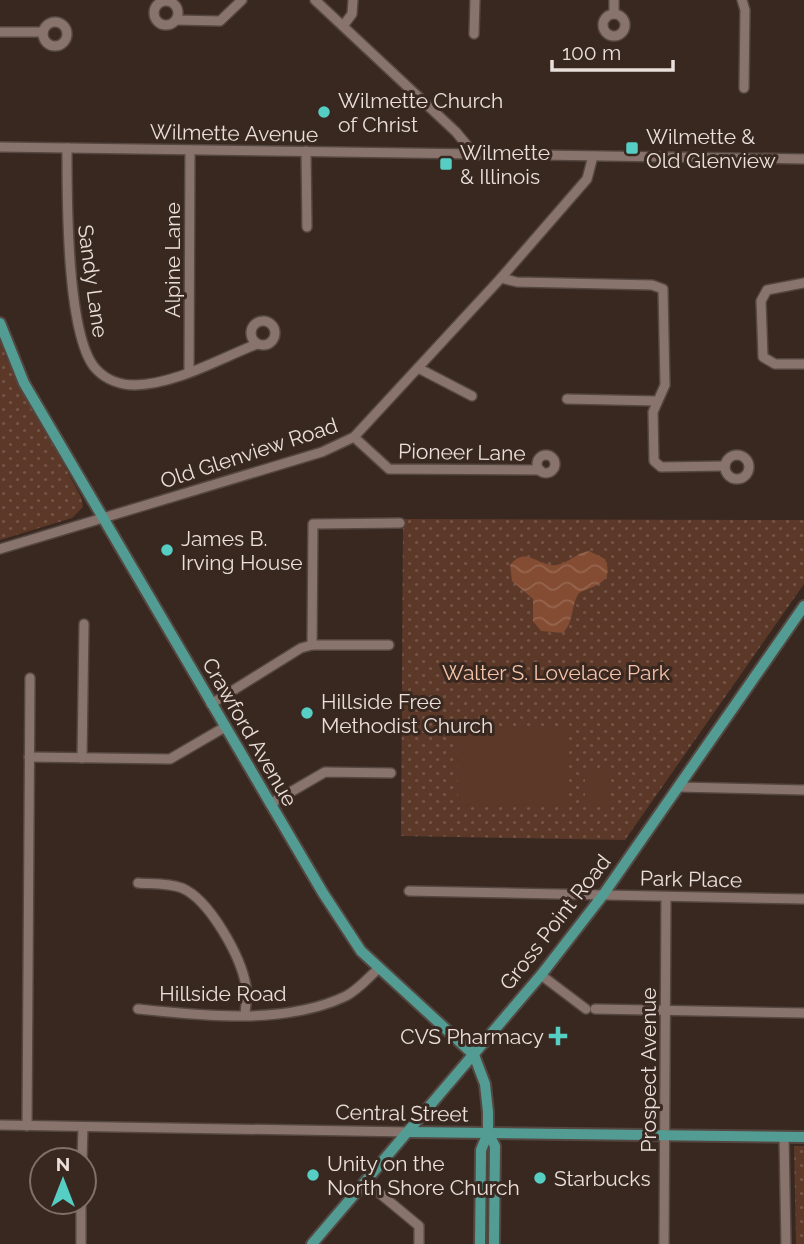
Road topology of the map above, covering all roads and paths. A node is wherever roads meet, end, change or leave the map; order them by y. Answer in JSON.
{"nodes":[{"id":1,"x":242,"y":0,"type":"edge"},
{"id":2,"x":315,"y":0,"type":"edge"},
{"id":3,"x":353,"y":0,"type":"edge"},
{"id":4,"x":475,"y":0,"type":"edge"},
{"id":5,"x":614,"y":0,"type":"edge"},
{"id":6,"x":742,"y":0,"type":"edge"},
{"id":7,"x":614,"y":14,"type":"dead end"},
{"id":8,"x":176,"y":20,"type":"dead end"},
{"id":9,"x":343,"y":26,"type":"junction"},
{"id":10,"x":0,"y":32,"type":"edge"},
{"id":11,"x":43,"y":32,"type":"dead end"},
{"id":12,"x":474,"y":34,"type":"dead end"},
{"id":13,"x":744,"y":88,"type":"dead end"},
{"id":14,"x":0,"y":147,"type":"edge"},
{"id":15,"x":67,"y":148,"type":"junction"},
{"id":16,"x":190,"y":150,"type":"junction"},
{"id":17,"x":306,"y":151,"type":"junction"},
{"id":18,"x":477,"y":156,"type":"junction"},
{"id":19,"x":593,"y":156,"type":"junction"},
{"id":20,"x":804,"y":159,"type":"edge"},
{"id":21,"x":307,"y":227,"type":"dead end"},
{"id":22,"x":502,"y":278,"type":"junction"},
{"id":23,"x":804,"y":283,"type":"edge"},
{"id":24,"x":0,"y":323,"type":"edge"},
{"id":25,"x":257,"y":344,"type":"dead end"},
{"id":26,"x":804,"y":364,"type":"edge"},
{"id":27,"x":418,"y":369,"type":"junction"},
{"id":28,"x":189,"y":371,"type":"junction"},
{"id":29,"x":472,"y":397,"type":"dead end"},
{"id":30,"x":567,"y":399,"type":"dead end"},
{"id":31,"x":657,"y":401,"type":"junction"},
{"id":32,"x":354,"y":438,"type":"junction"},
{"id":33,"x":725,"y":466,"type":"dead end"},
{"id":34,"x":540,"y":470,"type":"dead end"},
{"id":35,"x":101,"y":517,"type":"junction"},
{"id":36,"x":400,"y":523,"type":"dead end"},
{"id":37,"x":0,"y":549,"type":"edge"},
{"id":38,"x":804,"y":606,"type":"edge"},
{"id":39,"x":84,"y":624,"type":"dead end"},
{"id":40,"x":312,"y":645,"type":"junction"},
{"id":41,"x":389,"y":645,"type":"dead end"},
{"id":42,"x":30,"y":678,"type":"dead end"},
{"id":43,"x":211,"y":704,"type":"junction"},
{"id":44,"x":225,"y":727,"type":"junction"},
{"id":45,"x":29,"y":757,"type":"junction"},
{"id":46,"x":82,"y":758,"type":"junction"},
{"id":47,"x":391,"y":773,"type":"dead end"},
{"id":48,"x":679,"y":787,"type":"junction"},
{"id":49,"x":804,"y":790,"type":"edge"},
{"id":50,"x":271,"y":804,"type":"junction"},
{"id":51,"x":138,"y":883,"type":"dead end"},
{"id":52,"x":410,"y":891,"type":"dead end"},
{"id":53,"x":603,"y":895,"type":"junction"},
{"id":54,"x":666,"y":897,"type":"junction"},
{"id":55,"x":804,"y":899,"type":"edge"},
{"id":56,"x":379,"y":968,"type":"junction"},
{"id":57,"x":541,"y":975,"type":"junction"},
{"id":58,"x":138,"y":1009,"type":"dead end"},
{"id":59,"x":665,"y":1010,"type":"junction"},
{"id":60,"x":804,"y":1013,"type":"edge"},
{"id":61,"x":246,"y":1014,"type":"junction"},
{"id":62,"x":474,"y":1055,"type":"junction"},
{"id":63,"x":0,"y":1125,"type":"edge"},
{"id":64,"x":27,"y":1126,"type":"junction"},
{"id":65,"x":83,"y":1127,"type":"junction"},
{"id":66,"x":410,"y":1132,"type":"junction"},
{"id":67,"x":488,"y":1133,"type":"junction"},
{"id":68,"x":665,"y":1135,"type":"junction"},
{"id":69,"x":784,"y":1137,"type":"junction"},
{"id":70,"x":804,"y":1137,"type":"edge"},
{"id":71,"x":82,"y":1146,"type":"edge"},
{"id":72,"x":366,"y":1182,"type":"junction"},
{"id":73,"x":81,"y":1216,"type":"edge"},
{"id":74,"x":81,"y":1244,"type":"edge"},
{"id":75,"x":312,"y":1244,"type":"edge"},
{"id":76,"x":419,"y":1244,"type":"edge"},
{"id":77,"x":480,"y":1244,"type":"edge"},
{"id":78,"x":494,"y":1244,"type":"edge"},
{"id":79,"x":664,"y":1244,"type":"edge"},
{"id":80,"x":786,"y":1244,"type":"edge"}],
"edges":[{"from":1,"to":8,"type":"street"},
{"from":2,"to":9,"type":"street"},
{"from":3,"to":9,"type":"street"},
{"from":4,"to":12,"type":"street"},
{"from":5,"to":7,"type":"street"},
{"from":6,"to":13,"type":"street"},
{"from":9,"to":18,"type":"street"},
{"from":10,"to":11,"type":"street"},
{"from":14,"to":15,"type":"street","name":"Wilmette Avenue"},
{"from":15,"to":16,"type":"street","name":"Wilmette Avenue"},
{"from":15,"to":28,"type":"street","name":"Sandy Lane"},
{"from":16,"to":17,"type":"street","name":"Wilmette Avenue"},
{"from":16,"to":28,"type":"street","name":"Alpine Lane"},
{"from":17,"to":18,"type":"street","name":"Wilmette Avenue"},
{"from":17,"to":21,"type":"street"},
{"from":18,"to":19,"type":"street","name":"Wilmette Avenue"},
{"from":19,"to":20,"type":"street","name":"Wilmette Avenue"},
{"from":19,"to":22,"type":"street","name":"Old Glenview Road"},
{"from":22,"to":27,"type":"street","name":"Old Glenview Road"},
{"from":22,"to":31,"type":"street"},
{"from":23,"to":26,"type":"street"},
{"from":24,"to":35,"type":"main road","name":"Crawford Avenue"},
{"from":25,"to":28,"type":"street","name":"Sandy Lane"},
{"from":27,"to":29,"type":"street"},
{"from":27,"to":32,"type":"street","name":"Old Glenview Road"},
{"from":30,"to":31,"type":"street"},
{"from":31,"to":33,"type":"street"},
{"from":32,"to":34,"type":"street","name":"Pioneer Lane"},
{"from":32,"to":35,"type":"street","name":"Old Glenview Road"},
{"from":35,"to":37,"type":"street","name":"Old Glenview Road"},
{"from":35,"to":43,"type":"main road","name":"Crawford Avenue"},
{"from":36,"to":40,"type":"street"},
{"from":38,"to":48,"type":"main road","name":"Gross Point Road"},
{"from":39,"to":46,"type":"street"},
{"from":40,"to":41,"type":"street"},
{"from":40,"to":43,"type":"street"},
{"from":42,"to":45,"type":"street"},
{"from":43,"to":44,"type":"main road","name":"Crawford Avenue"},
{"from":44,"to":46,"type":"street"},
{"from":44,"to":50,"type":"main road","name":"Crawford Avenue"},
{"from":45,"to":46,"type":"street"},
{"from":45,"to":64,"type":"street"},
{"from":47,"to":50,"type":"street"},
{"from":48,"to":49,"type":"street"},
{"from":48,"to":53,"type":"main road","name":"Gross Point Road"},
{"from":50,"to":56,"type":"main road","name":"Crawford Avenue"},
{"from":51,"to":61,"type":"street"},
{"from":52,"to":53,"type":"street","name":"Park Place"},
{"from":53,"to":54,"type":"street","name":"Park Place"},
{"from":53,"to":57,"type":"main road","name":"Gross Point Road"},
{"from":54,"to":55,"type":"street","name":"Park Place"},
{"from":54,"to":59,"type":"street","name":"Prospect Avenue"},
{"from":56,"to":61,"type":"street","name":"Hillside Road"},
{"from":56,"to":62,"type":"main road","name":"Crawford Avenue"},
{"from":57,"to":59,"type":"street"},
{"from":57,"to":62,"type":"main road","name":"Gross Point Road"},
{"from":58,"to":61,"type":"street","name":"Hillside Road"},
{"from":59,"to":60,"type":"street"},
{"from":59,"to":68,"type":"street","name":"Prospect Avenue"},
{"from":62,"to":66,"type":"main road","name":"Gross Point Road"},
{"from":62,"to":67,"type":"main road","name":"Crawford Avenue"},
{"from":63,"to":64,"type":"street","name":"Central Street"},
{"from":64,"to":65,"type":"street","name":"Central Street"},
{"from":65,"to":66,"type":"street","name":"Central Street"},
{"from":65,"to":71,"type":"street"},
{"from":66,"to":67,"type":"main road","name":"Central Street"},
{"from":66,"to":72,"type":"main road","name":"Gross Point Road"},
{"from":67,"to":68,"type":"main road","name":"Central Street"},
{"from":67,"to":77,"type":"main road","name":"Crawford Avenue"},
{"from":67,"to":78,"type":"main road","name":"Crawford Avenue"},
{"from":68,"to":69,"type":"main road","name":"Central Street"},
{"from":68,"to":79,"type":"street","name":"Prospect Avenue"},
{"from":69,"to":70,"type":"main road","name":"Central Street"},
{"from":69,"to":80,"type":"street"},
{"from":72,"to":75,"type":"main road","name":"Gross Point Road"},
{"from":72,"to":76,"type":"street"},
{"from":73,"to":74,"type":"street"}]}
